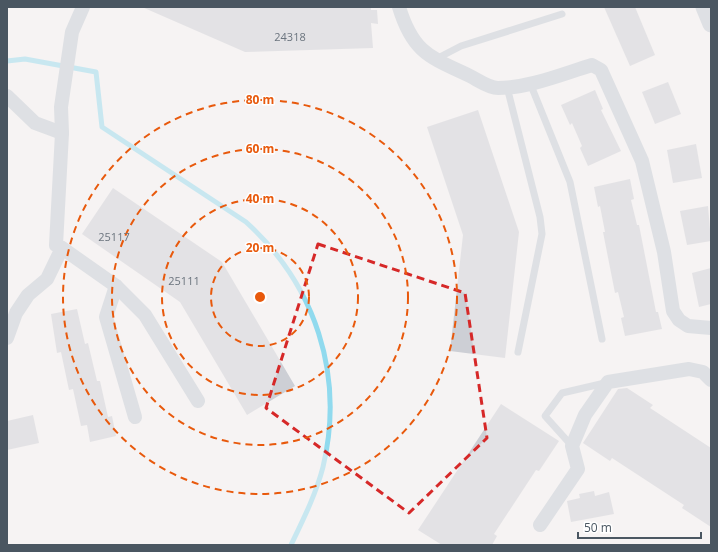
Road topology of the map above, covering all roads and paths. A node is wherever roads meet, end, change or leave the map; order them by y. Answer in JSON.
{"nodes":[{"id":1,"x":83,"y":7,"type":"edge"},
{"id":2,"x":399,"y":7,"type":"edge"},
{"id":3,"x":704,"y":7,"type":"edge"},
{"id":4,"x":562,"y":14,"type":"dead end"},
{"id":5,"x":711,"y":24,"type":"edge"},
{"id":6,"x":434,"y":60,"type":"junction"},
{"id":7,"x":530,"y":83,"type":"junction"},
{"id":8,"x":507,"y":87,"type":"junction"},
{"id":9,"x":7,"y":96,"type":"edge"},
{"id":10,"x":62,"y":133,"type":"junction"},
{"id":11,"x":62,"y":248,"type":"junction"},
{"id":12,"x":116,"y":286,"type":"junction"},
{"id":13,"x":711,"y":328,"type":"edge"},
{"id":14,"x":7,"y":338,"type":"edge"},
{"id":15,"x":602,"y":339,"type":"dead end"},
{"id":16,"x":518,"y":352,"type":"dead end"},
{"id":17,"x":711,"y":380,"type":"edge"},
{"id":18,"x":608,"y":382,"type":"junction"},
{"id":19,"x":198,"y":401,"type":"dead end"},
{"id":20,"x":136,"y":417,"type":"dead end"},
{"id":21,"x":572,"y":446,"type":"junction"},
{"id":22,"x":540,"y":525,"type":"dead end"}],
"edges":[{"from":1,"to":10,"type":"street"},
{"from":2,"to":6,"type":"street"},
{"from":3,"to":5,"type":"street"},
{"from":4,"to":6,"type":"lane"},
{"from":6,"to":8,"type":"street"},
{"from":7,"to":8,"type":"street"},
{"from":7,"to":13,"type":"street"},
{"from":7,"to":15,"type":"lane"},
{"from":8,"to":16,"type":"lane"},
{"from":9,"to":10,"type":"street"},
{"from":10,"to":11,"type":"street"},
{"from":11,"to":12,"type":"street"},
{"from":11,"to":14,"type":"street"},
{"from":12,"to":19,"type":"street"},
{"from":12,"to":20,"type":"street"},
{"from":17,"to":18,"type":"street"},
{"from":18,"to":21,"type":"street"},
{"from":18,"to":21,"type":"lane"},
{"from":21,"to":22,"type":"street"}]}
